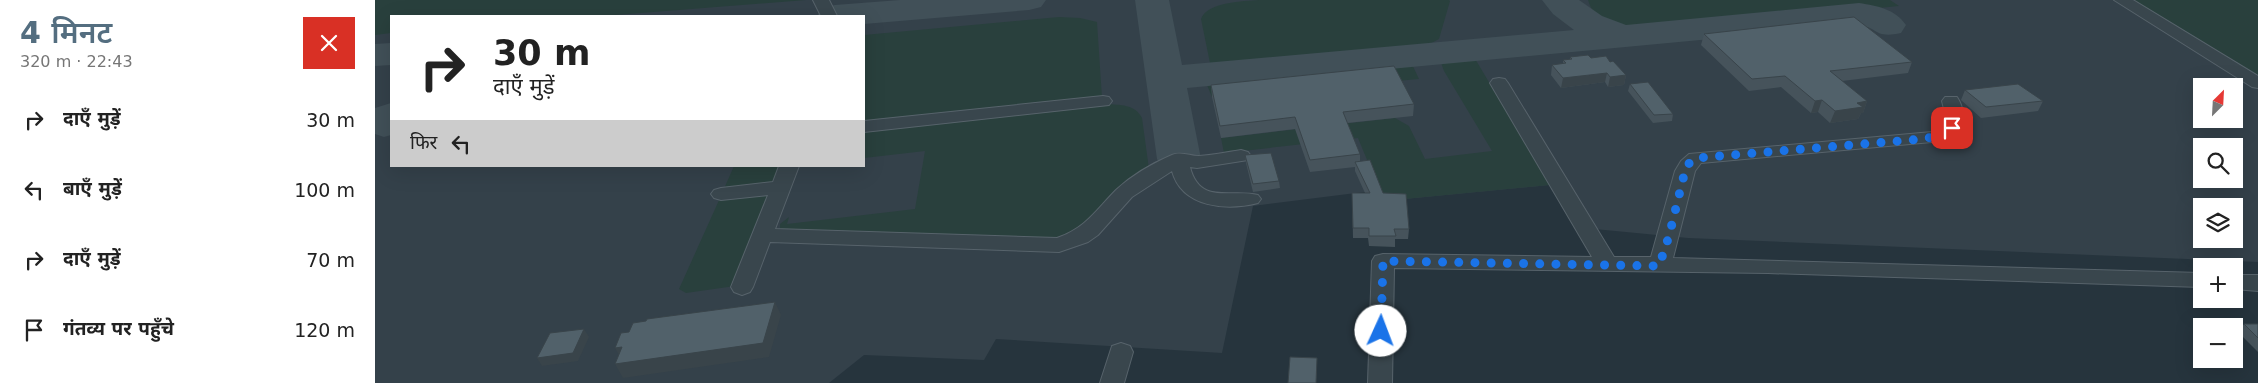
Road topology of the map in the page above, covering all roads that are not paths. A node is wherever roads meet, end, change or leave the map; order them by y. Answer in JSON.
{"nodes":[{"id":1,"x":821,"y":0,"type":"edge"},
{"id":2,"x":2122,"y":0,"type":"edge"},
{"id":3,"x":828,"y":15,"type":"edge"},
{"id":4,"x":1499,"y":83,"type":"dead end"},
{"id":5,"x":2258,"y":83,"type":"edge"},
{"id":6,"x":1103,"y":101,"type":"dead end"},
{"id":7,"x":1951,"y":101,"type":"dead end"},
{"id":8,"x":865,"y":127,"type":"edge"},
{"id":9,"x":1241,"y":156,"type":"dead end"},
{"id":10,"x":1179,"y":160,"type":"junction"},
{"id":11,"x":789,"y":167,"type":"edge"},
{"id":12,"x":781,"y":188,"type":"junction"},
{"id":13,"x":721,"y":194,"type":"dead end"},
{"id":14,"x":1251,"y":199,"type":"dead end"},
{"id":15,"x":762,"y":235,"type":"junction"},
{"id":16,"x":1608,"y":265,"type":"junction"},
{"id":17,"x":1659,"y":266,"type":"junction"},
{"id":18,"x":2193,"y":280,"type":"edge"},
{"id":19,"x":2243,"y":282,"type":"edge"},
{"id":20,"x":2258,"y":283,"type":"edge"},
{"id":21,"x":742,"y":286,"type":"dead end"},
{"id":22,"x":1121,"y":352,"type":"dead end"},
{"id":23,"x":1112,"y":383,"type":"edge"},
{"id":24,"x":1380,"y":383,"type":"edge"}],
"edges":[{"from":1,"to":3,"type":"street"},
{"from":2,"to":5,"type":"street"},
{"from":4,"to":16,"type":"street"},
{"from":6,"to":8,"type":"street"},
{"from":7,"to":17,"type":"street"},
{"from":9,"to":10,"type":"street"},
{"from":10,"to":14,"type":"street"},
{"from":10,"to":15,"type":"street"},
{"from":11,"to":12,"type":"street"},
{"from":12,"to":13,"type":"street"},
{"from":12,"to":15,"type":"street"},
{"from":15,"to":21,"type":"street"},
{"from":16,"to":17,"type":"street"},
{"from":16,"to":24,"type":"street"},
{"from":17,"to":18,"type":"street"},
{"from":19,"to":20,"type":"street"},
{"from":22,"to":23,"type":"street"}]}
